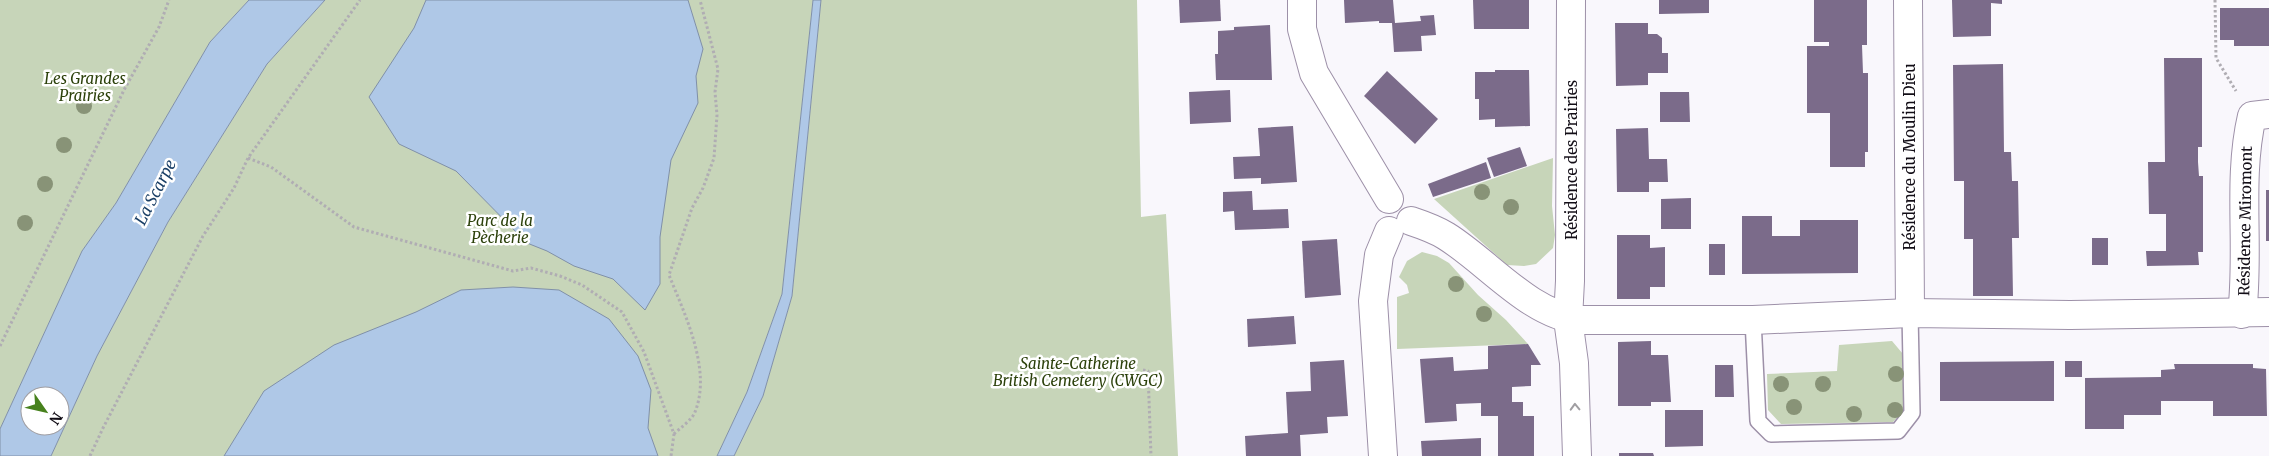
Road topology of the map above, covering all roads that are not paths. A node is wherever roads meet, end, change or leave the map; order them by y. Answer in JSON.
{"nodes":[{"id":1,"x":1302,"y":0,"type":"edge"},
{"id":2,"x":1571,"y":0,"type":"edge"},
{"id":3,"x":1908,"y":0,"type":"edge"},
{"id":4,"x":2260,"y":115,"type":"edge"},
{"id":5,"x":1400,"y":226,"type":"junction"},
{"id":6,"x":2269,"y":312,"type":"edge"},
{"id":7,"x":1910,"y":313,"type":"junction"},
{"id":8,"x":2242,"y":314,"type":"junction"},
{"id":9,"x":1568,"y":319,"type":"junction"},
{"id":10,"x":1754,"y":320,"type":"junction"},
{"id":11,"x":1383,"y":456,"type":"edge"},
{"id":12,"x":1577,"y":456,"type":"edge"}],
"edges":[{"from":1,"to":5,"type":"street"},
{"from":2,"to":9,"type":"street","name":"Résidence des Prairies"},
{"from":3,"to":7,"type":"street","name":"Résidence du Moulin Dieu"},
{"from":4,"to":8,"type":"street","name":"Résidence Miromont"},
{"from":5,"to":9,"type":"street"},
{"from":5,"to":11,"type":"street"},
{"from":6,"to":8,"type":"street","name":"Résidence Miromont"},
{"from":7,"to":8,"type":"street","name":"Résidence Miromont"},
{"from":7,"to":10,"type":"street"},
{"from":7,"to":10,"type":"lane","name":"Résidence du Moulin Dieu"},
{"from":9,"to":10,"type":"street"},
{"from":12,"to":9,"type":"street","name":"Résidence des Prairies","one_way":true}]}
